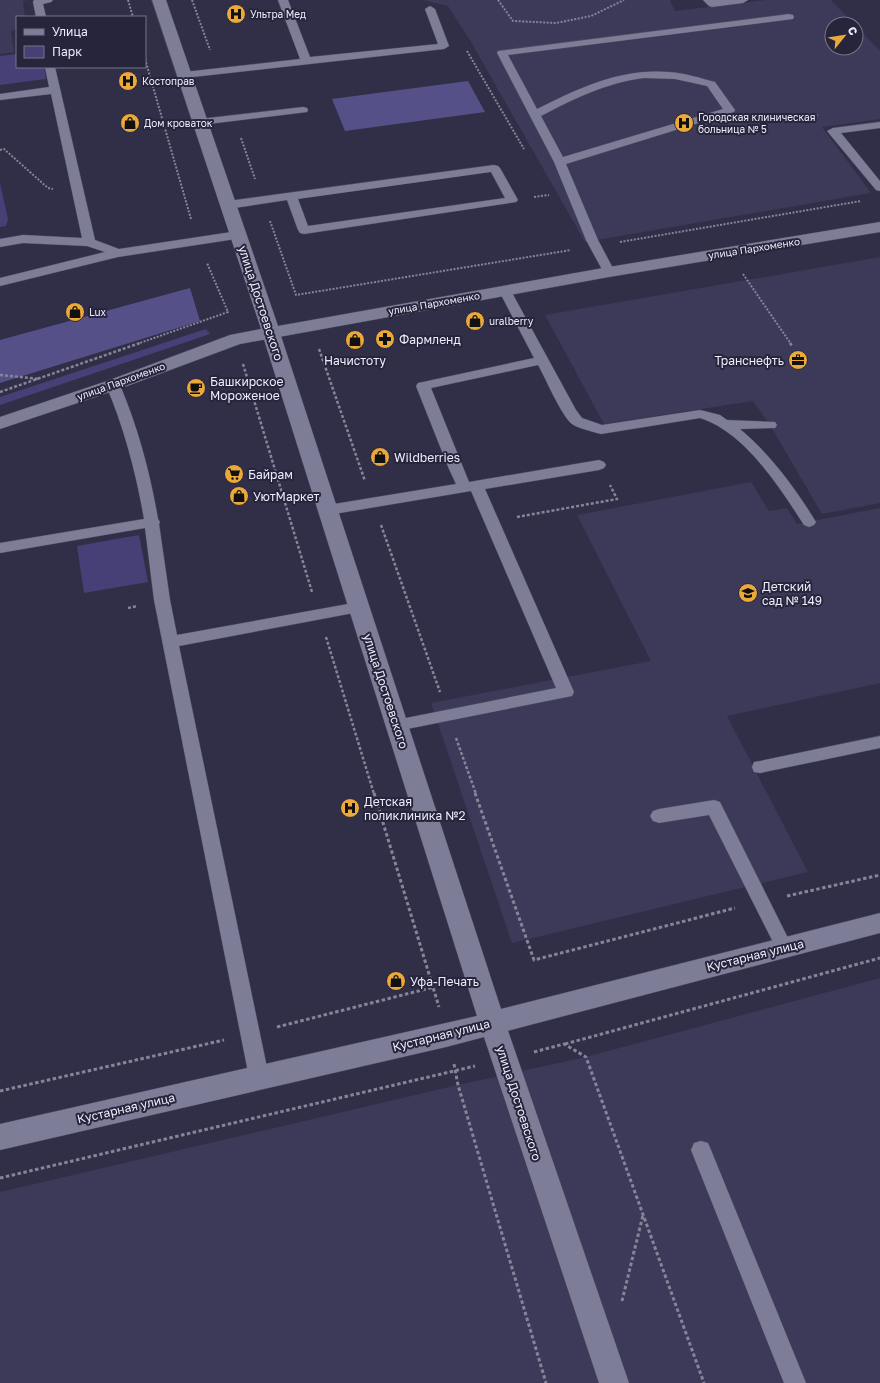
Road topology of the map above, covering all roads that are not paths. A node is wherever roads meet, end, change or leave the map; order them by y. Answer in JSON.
{"nodes":[{"id":1,"x":48,"y":0,"type":"edge"},
{"id":2,"x":159,"y":0,"type":"edge"},
{"id":3,"x":283,"y":0,"type":"edge"},
{"id":4,"x":708,"y":0,"type":"edge"},
{"id":5,"x":743,"y":0,"type":"edge"},
{"id":6,"x":430,"y":9,"type":"dead end"},
{"id":7,"x":41,"y":16,"type":"edge"},
{"id":8,"x":789,"y":17,"type":"dead end"},
{"id":9,"x":306,"y":61,"type":"junction"},
{"id":10,"x":50,"y":68,"type":"edge"},
{"id":11,"x":184,"y":75,"type":"junction"},
{"id":12,"x":54,"y":90,"type":"junction"},
{"id":13,"x":0,"y":97,"type":"edge"},
{"id":14,"x":302,"y":110,"type":"dead end"},
{"id":15,"x":535,"y":115,"type":"junction"},
{"id":16,"x":200,"y":122,"type":"junction"},
{"id":17,"x":880,"y":125,"type":"edge"},
{"id":18,"x":560,"y":162,"type":"junction"},
{"id":19,"x":880,"y":188,"type":"edge"},
{"id":20,"x":291,"y":196,"type":"junction"},
{"id":21,"x":228,"y":205,"type":"junction"},
{"id":22,"x":880,"y":227,"type":"edge"},
{"id":23,"x":238,"y":235,"type":"junction"},
{"id":24,"x":89,"y":242,"type":"junction"},
{"id":25,"x":0,"y":243,"type":"edge"},
{"id":26,"x":118,"y":254,"type":"junction"},
{"id":27,"x":609,"y":272,"type":"junction"},
{"id":28,"x":0,"y":282,"type":"edge"},
{"id":29,"x":506,"y":291,"type":"junction"},
{"id":30,"x":271,"y":333,"type":"junction"},
{"id":31,"x":542,"y":360,"type":"junction"},
{"id":32,"x":113,"y":385,"type":"junction"},
{"id":33,"x":0,"y":423,"type":"edge"},
{"id":34,"x":725,"y":424,"type":"junction"},
{"id":35,"x":770,"y":425,"type":"dead end"},
{"id":36,"x":599,"y":464,"type":"dead end"},
{"id":37,"x":470,"y":486,"type":"junction"},
{"id":38,"x":328,"y":510,"type":"junction"},
{"id":39,"x":152,"y":522,"type":"junction"},
{"id":40,"x":809,"y":522,"type":"dead end"},
{"id":41,"x":0,"y":548,"type":"edge"},
{"id":42,"x":359,"y":607,"type":"junction"},
{"id":43,"x":172,"y":642,"type":"junction"},
{"id":44,"x":397,"y":725,"type":"junction"},
{"id":45,"x":880,"y":742,"type":"edge"},
{"id":46,"x":760,"y":767,"type":"dead end"},
{"id":47,"x":658,"y":816,"type":"dead end"},
{"id":48,"x":880,"y":923,"type":"edge"},
{"id":49,"x":784,"y":947,"type":"junction"},
{"id":50,"x":492,"y":1022,"type":"junction"},
{"id":51,"x":259,"y":1077,"type":"junction"},
{"id":52,"x":0,"y":1137,"type":"edge"},
{"id":53,"x":701,"y":1150,"type":"dead end"},
{"id":54,"x":614,"y":1383,"type":"edge"},
{"id":55,"x":795,"y":1383,"type":"edge"}],
"edges":[{"from":1,"to":7,"type":"lane"},
{"from":2,"to":11,"type":"street","name":"улица Достоевского"},
{"from":3,"to":9,"type":"lane"},
{"from":4,"to":5,"type":"lane"},
{"from":6,"to":9,"type":"lane"},
{"from":8,"to":15,"type":"lane"},
{"from":9,"to":11,"type":"lane"},
{"from":10,"to":12,"type":"lane"},
{"from":11,"to":16,"type":"street","name":"улица Достоевского"},
{"from":12,"to":13,"type":"lane"},
{"from":12,"to":24,"type":"lane"},
{"from":14,"to":16,"type":"lane"},
{"from":15,"to":18,"type":"lane"},
{"from":15,"to":18,"type":"lane"},
{"from":16,"to":21,"type":"street","name":"улица Достоевского"},
{"from":17,"to":19,"type":"lane"},
{"from":18,"to":27,"type":"lane"},
{"from":20,"to":20,"type":"lane"},
{"from":20,"to":21,"type":"lane"},
{"from":21,"to":23,"type":"street","name":"улица Достоевского"},
{"from":22,"to":27,"type":"street","name":"улица Пархоменко"},
{"from":23,"to":26,"type":"lane"},
{"from":23,"to":30,"type":"street","name":"улица Достоевского"},
{"from":24,"to":25,"type":"lane"},
{"from":24,"to":26,"type":"lane"},
{"from":26,"to":28,"type":"lane"},
{"from":27,"to":29,"type":"street","name":"улица Пархоменко"},
{"from":29,"to":30,"type":"street","name":"улица Пархоменко"},
{"from":29,"to":31,"type":"lane"},
{"from":30,"to":32,"type":"street","name":"улица Пархоменко"},
{"from":30,"to":38,"type":"street","name":"улица Достоевского"},
{"from":31,"to":34,"type":"lane"},
{"from":31,"to":37,"type":"lane"},
{"from":32,"to":33,"type":"street","name":"улица Пархоменко"},
{"from":32,"to":39,"type":"lane"},
{"from":34,"to":35,"type":"lane"},
{"from":34,"to":40,"type":"lane"},
{"from":36,"to":37,"type":"lane"},
{"from":37,"to":38,"type":"lane"},
{"from":37,"to":44,"type":"lane"},
{"from":38,"to":42,"type":"street","name":"улица Достоевского"},
{"from":39,"to":41,"type":"lane"},
{"from":39,"to":43,"type":"lane"},
{"from":42,"to":43,"type":"lane"},
{"from":42,"to":44,"type":"street","name":"улица Достоевского"},
{"from":43,"to":51,"type":"lane"},
{"from":44,"to":50,"type":"street","name":"улица Достоевского"},
{"from":45,"to":46,"type":"lane"},
{"from":47,"to":49,"type":"lane"},
{"from":48,"to":49,"type":"street","name":"Кустарная улица"},
{"from":49,"to":50,"type":"street","name":"Кустарная улица"},
{"from":50,"to":51,"type":"street","name":"Кустарная улица"},
{"from":50,"to":54,"type":"street","name":"улица Достоевского"},
{"from":51,"to":52,"type":"street","name":"Кустарная улица"},
{"from":53,"to":55,"type":"lane"}]}
